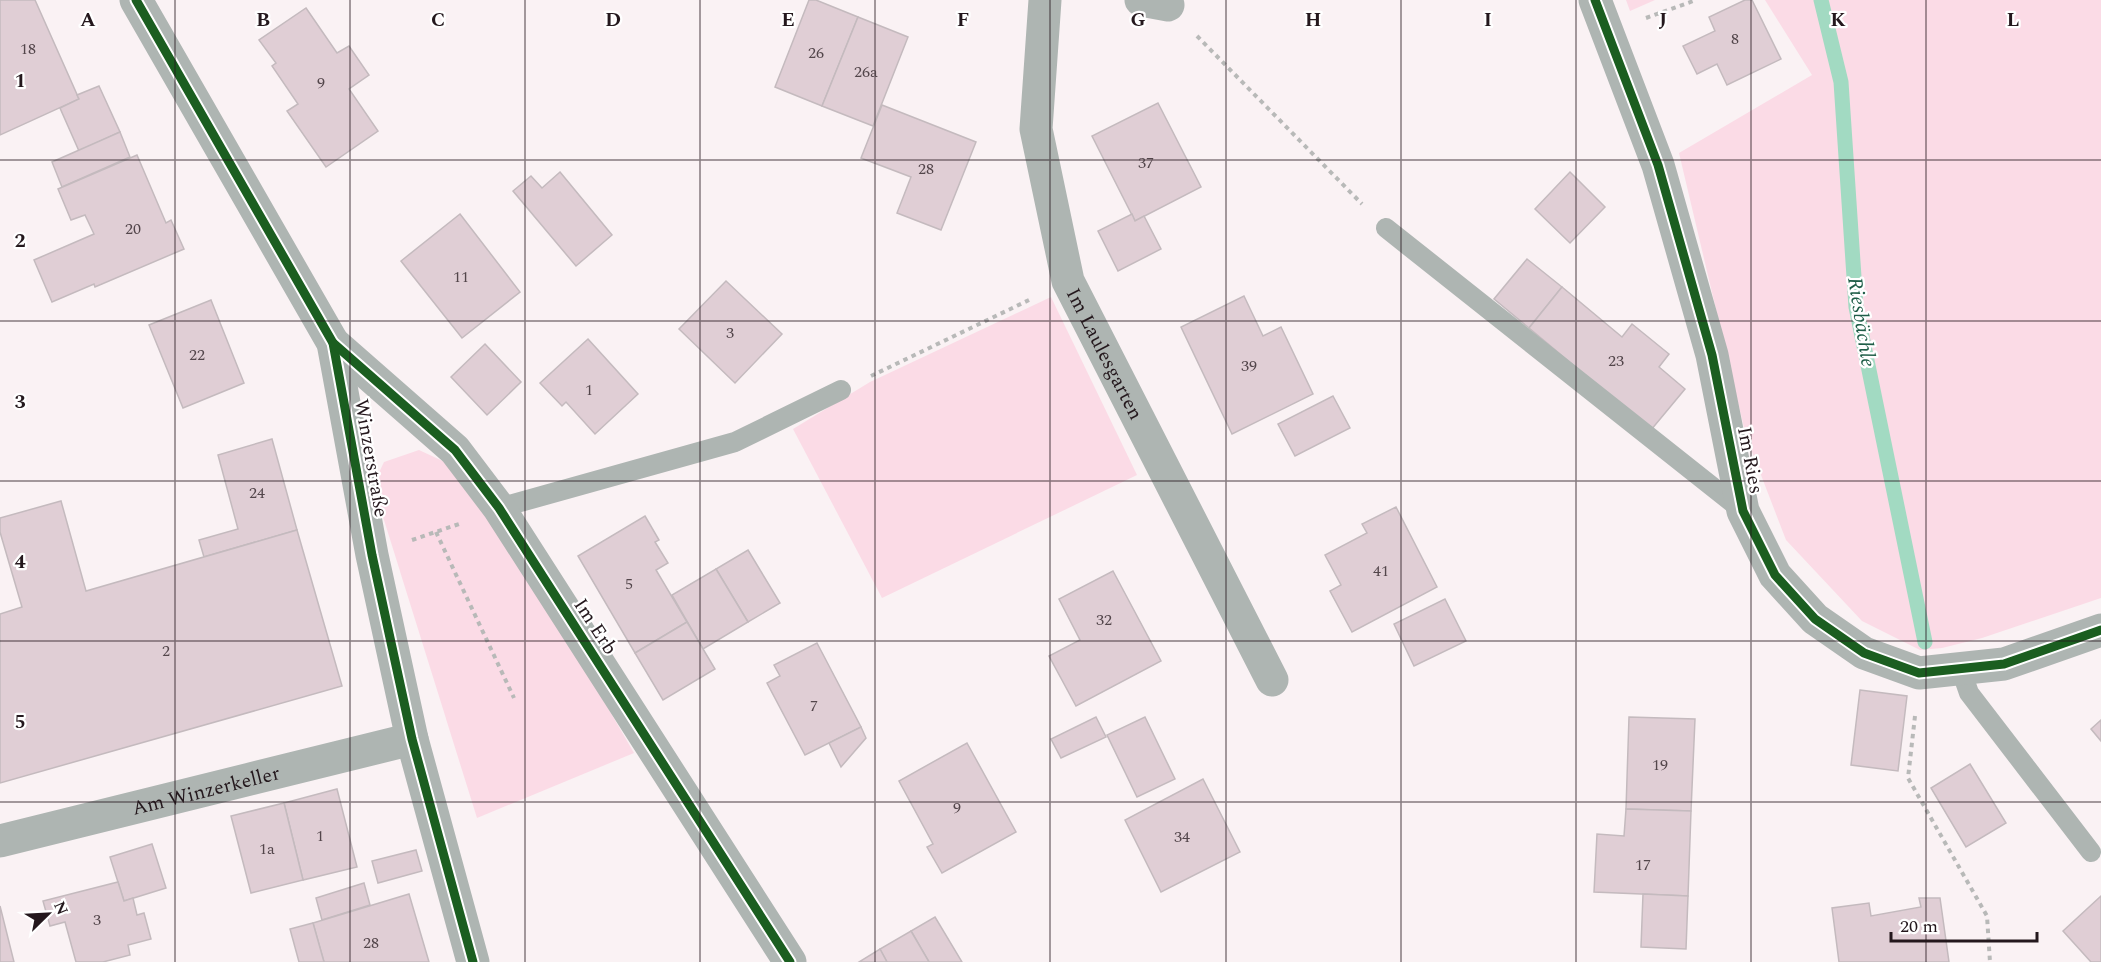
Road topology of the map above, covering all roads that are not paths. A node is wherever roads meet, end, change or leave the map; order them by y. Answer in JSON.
{"nodes":[{"id":1,"x":136,"y":0,"type":"edge"},
{"id":2,"x":1045,"y":0,"type":"edge"},
{"id":3,"x":1595,"y":0,"type":"edge"},
{"id":4,"x":1386,"y":228,"type":"road end"},
{"id":5,"x":333,"y":343,"type":"junction"},
{"id":6,"x":841,"y":390,"type":"road end"},
{"id":7,"x":499,"y":508,"type":"junction"},
{"id":8,"x":1743,"y":511,"type":"junction"},
{"id":9,"x":2101,"y":630,"type":"edge"},
{"id":10,"x":1961,"y":670,"type":"junction"},
{"id":11,"x":1272,"y":680,"type":"dead end"},
{"id":12,"x":412,"y":739,"type":"junction"},
{"id":13,"x":0,"y":841,"type":"edge"},
{"id":14,"x":2091,"y":852,"type":"dead end"},
{"id":15,"x":473,"y":962,"type":"edge"},
{"id":16,"x":790,"y":962,"type":"edge"}],
"edges":[{"from":1,"to":5,"type":"street","name":"Winzerstraße"},
{"from":2,"to":11,"type":"street","name":"Im Laulesgarten"},
{"from":3,"to":8,"type":"street","name":"Im Ries"},
{"from":4,"to":8,"type":"lane","name":"Im Ries"},
{"from":5,"to":7,"type":"street","name":"Im Erb"},
{"from":5,"to":12,"type":"street","name":"Winzerstraße"},
{"from":6,"to":7,"type":"lane"},
{"from":7,"to":16,"type":"street","name":"Im Erb"},
{"from":8,"to":10,"type":"street","name":"Im Ries"},
{"from":9,"to":10,"type":"street","name":"Im Ries"},
{"from":10,"to":14,"type":"lane"},
{"from":12,"to":13,"type":"street","name":"Am Winzerkeller"},
{"from":12,"to":15,"type":"street","name":"Winzerstraße"}]}
